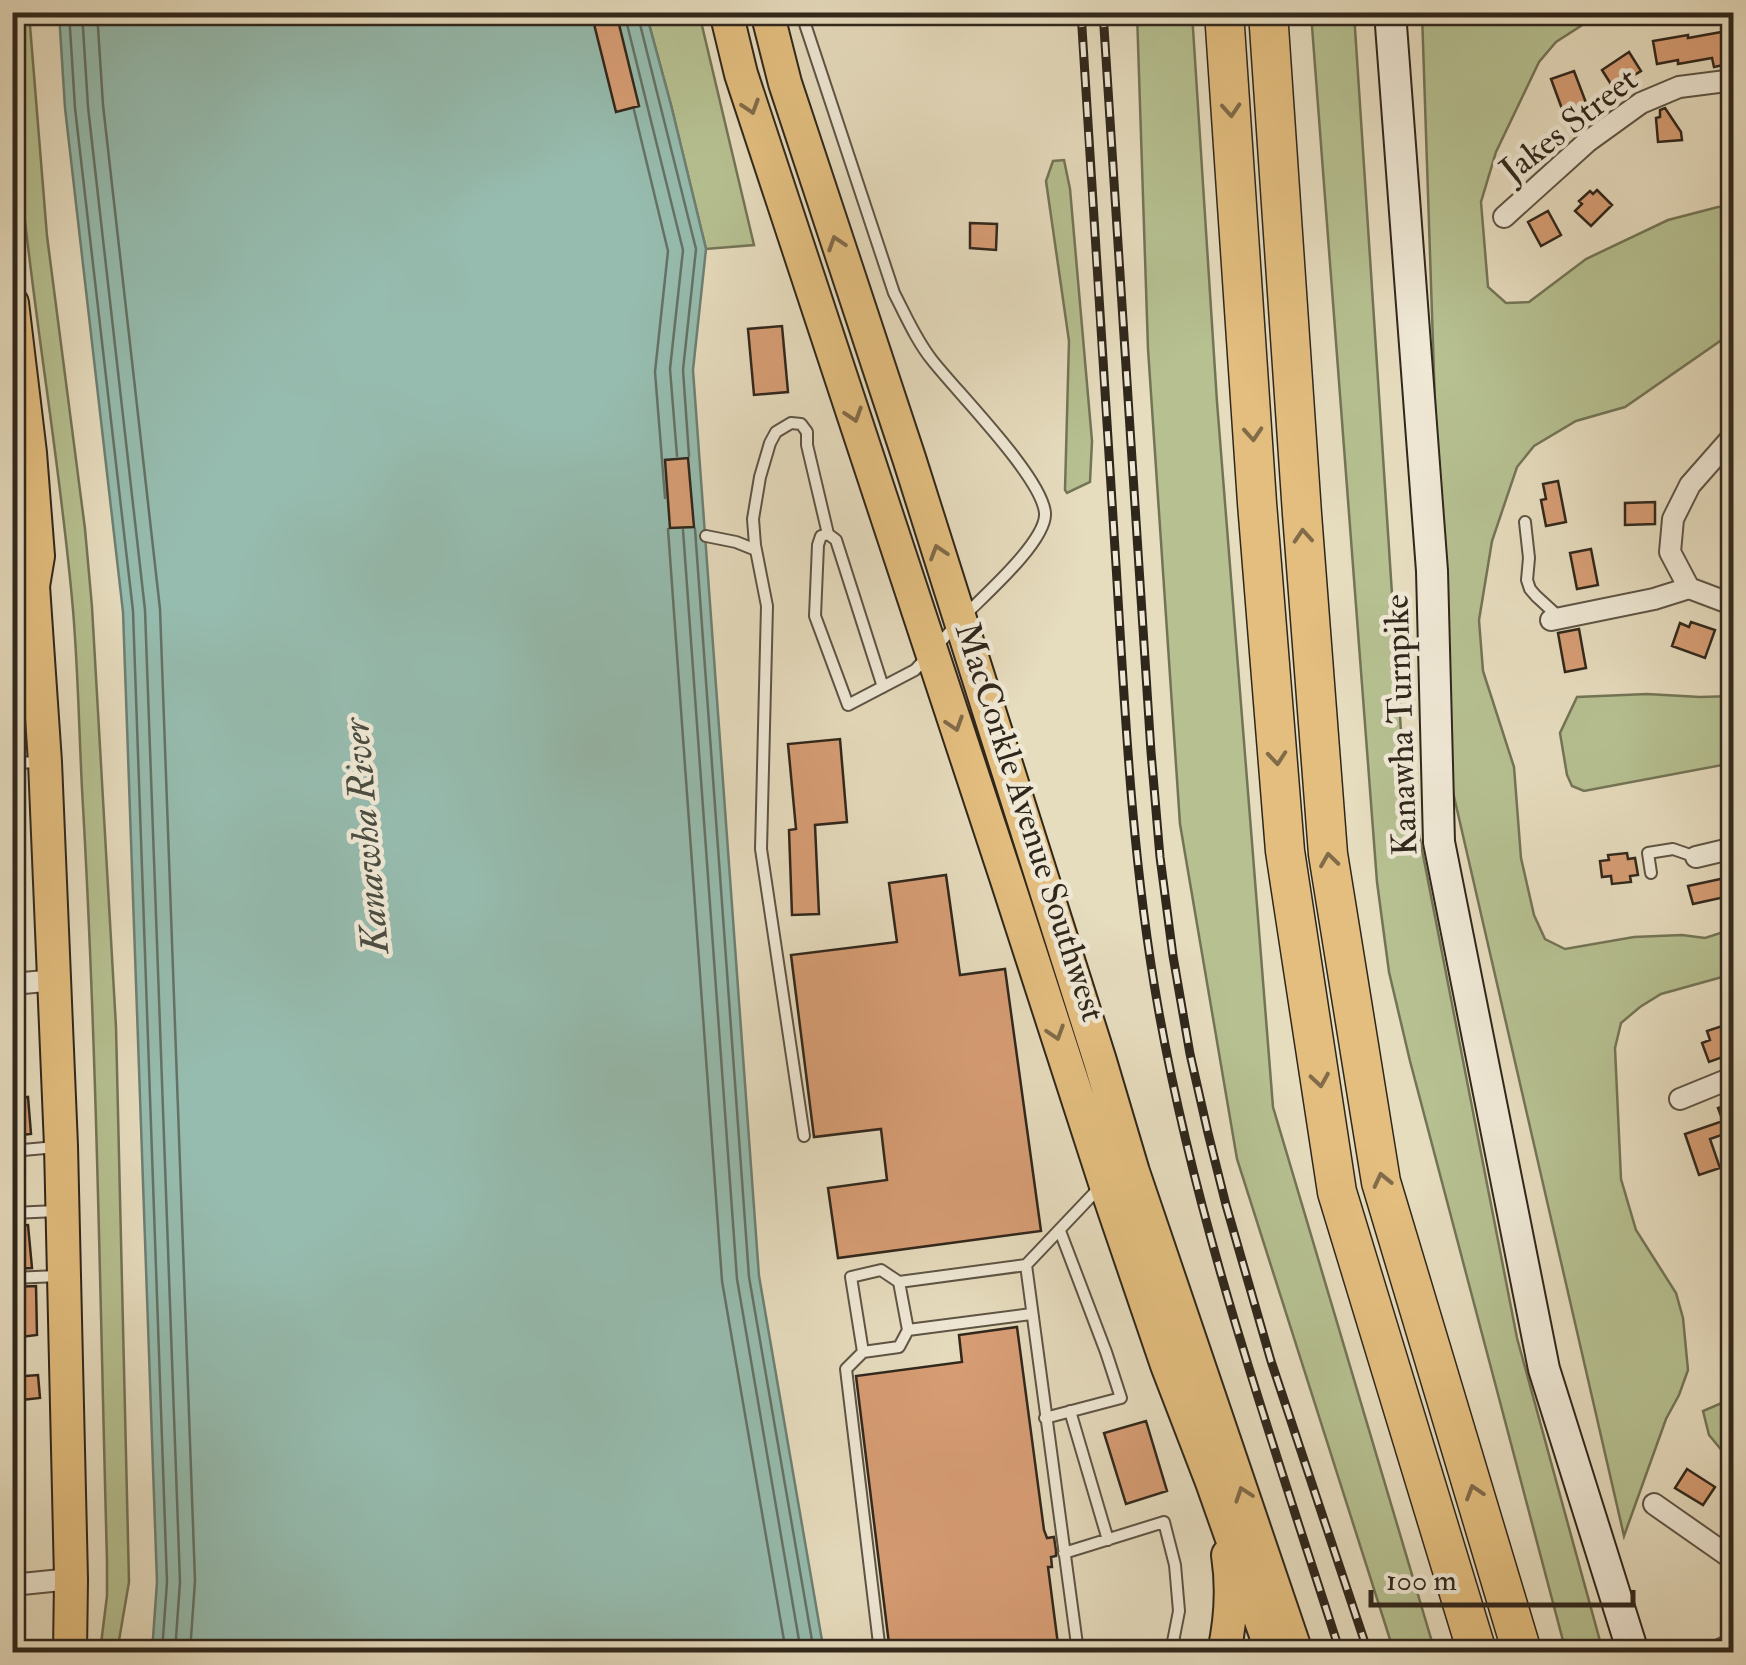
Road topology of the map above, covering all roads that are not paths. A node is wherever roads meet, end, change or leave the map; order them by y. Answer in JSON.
{"nodes":[{"id":1,"x":726,"y":12,"type":"edge"},
{"id":2,"x":767,"y":12,"type":"edge"},
{"id":3,"x":800,"y":12,"type":"edge"},
{"id":4,"x":1224,"y":12,"type":"edge"},
{"id":5,"x":1268,"y":12,"type":"edge"},
{"id":6,"x":1390,"y":12,"type":"edge"},
{"id":7,"x":1734,"y":80,"type":"edge"},
{"id":8,"x":1504,"y":217,"type":"dead end"},
{"id":9,"x":12,"y":303,"type":"edge"},
{"id":10,"x":1734,"y":435,"type":"edge"},
{"id":11,"x":12,"y":492,"type":"edge"},
{"id":12,"x":1525,"y":522,"type":"dead end"},
{"id":13,"x":828,"y":534,"type":"junction"},
{"id":14,"x":706,"y":536,"type":"dead end"},
{"id":15,"x":756,"y":550,"type":"junction"},
{"id":16,"x":23,"y":586,"type":"edge"},
{"id":17,"x":1689,"y":588,"type":"junction"},
{"id":18,"x":1734,"y":604,"type":"edge"},
{"id":19,"x":1556,"y":619,"type":"joint"},
{"id":20,"x":960,"y":620,"type":"junction"},
{"id":21,"x":932,"y":654,"type":"junction"},
{"id":22,"x":883,"y":687,"type":"junction"},
{"id":23,"x":46,"y":762,"type":"junction"},
{"id":24,"x":12,"y":764,"type":"edge"},
{"id":25,"x":1734,"y":848,"type":"edge"},
{"id":26,"x":1696,"y":858,"type":"joint"},
{"id":27,"x":1651,"y":873,"type":"dead end"},
{"id":28,"x":56,"y":980,"type":"junction"},
{"id":29,"x":12,"y":984,"type":"edge"},
{"id":30,"x":1734,"y":1077,"type":"edge"},
{"id":31,"x":1680,"y":1098,"type":"dead end"},
{"id":32,"x":804,"y":1136,"type":"dead end"},
{"id":33,"x":62,"y":1146,"type":"junction"},
{"id":34,"x":12,"y":1151,"type":"edge"},
{"id":35,"x":1119,"y":1177,"type":"junction"},
{"id":36,"x":63,"y":1210,"type":"junction"},
{"id":37,"x":12,"y":1214,"type":"edge"},
{"id":38,"x":1060,"y":1231,"type":"junction"},
{"id":39,"x":1026,"y":1265,"type":"junction"},
{"id":40,"x":64,"y":1275,"type":"junction"},
{"id":41,"x":12,"y":1278,"type":"edge"},
{"id":42,"x":899,"y":1282,"type":"junction"},
{"id":43,"x":1031,"y":1314,"type":"junction"},
{"id":44,"x":908,"y":1330,"type":"junction"},
{"id":45,"x":862,"y":1352,"type":"junction"},
{"id":46,"x":1070,"y":1412,"type":"junction"},
{"id":47,"x":1046,"y":1418,"type":"junction"},
{"id":48,"x":1212,"y":1482,"type":"junction"},
{"id":49,"x":1654,"y":1504,"type":"dead end"},
{"id":50,"x":1108,"y":1540,"type":"junction"},
{"id":51,"x":1064,"y":1552,"type":"junction"},
{"id":52,"x":1734,"y":1560,"type":"edge"},
{"id":53,"x":71,"y":1579,"type":"junction"},
{"id":54,"x":12,"y":1585,"type":"edge"},
{"id":55,"x":1734,"y":1643,"type":"edge"},
{"id":56,"x":1276,"y":1646,"type":"edge"},
{"id":57,"x":70,"y":1652,"type":"edge"},
{"id":58,"x":880,"y":1652,"type":"edge"},
{"id":59,"x":1078,"y":1652,"type":"edge"},
{"id":60,"x":1171,"y":1652,"type":"edge"},
{"id":61,"x":1224,"y":1652,"type":"edge"},
{"id":62,"x":1477,"y":1652,"type":"edge"},
{"id":63,"x":1522,"y":1652,"type":"edge"},
{"id":64,"x":1633,"y":1652,"type":"edge"},
{"id":65,"x":1714,"y":1652,"type":"edge"}],
"edges":[{"from":1,"to":21,"type":"main road","name":"MacCorkle Avenue Southwest","one_way":true},
{"from":20,"to":2,"type":"main road","name":"MacCorkle Avenue Southwest","one_way":true},
{"from":3,"to":20,"type":"lane"},
{"from":4,"to":62,"type":"highway","one_way":true},
{"from":63,"to":5,"type":"highway","one_way":true},
{"from":6,"to":64,"type":"main road","name":"Kanawha Turnpike"},
{"from":7,"to":8,"type":"street","name":"Jakes Street"},
{"from":9,"to":16,"type":"main road"},
{"from":10,"to":17,"type":"street"},
{"from":11,"to":16,"type":"main road"},
{"from":12,"to":19,"type":"lane"},
{"from":13,"to":15,"type":"lane"},
{"from":13,"to":22,"type":"lane"},
{"from":13,"to":22,"type":"lane"},
{"from":14,"to":15,"type":"lane"},
{"from":15,"to":32,"type":"lane"},
{"from":16,"to":23,"type":"main road"},
{"from":17,"to":18,"type":"street"},
{"from":17,"to":19,"type":"street"},
{"from":20,"to":21,"type":"lane"},
{"from":20,"to":35,"type":"main road","name":"MacCorkle Avenue Southwest"},
{"from":21,"to":22,"type":"lane"},
{"from":21,"to":35,"type":"main road","name":"MacCorkle Avenue Southwest","one_way":true},
{"from":23,"to":24,"type":"lane"},
{"from":23,"to":28,"type":"main road"},
{"from":25,"to":26,"type":"street"},
{"from":26,"to":27,"type":"lane"},
{"from":28,"to":29,"type":"street"},
{"from":28,"to":33,"type":"main road"},
{"from":30,"to":31,"type":"street"},
{"from":33,"to":34,"type":"lane"},
{"from":33,"to":36,"type":"main road"},
{"from":35,"to":38,"type":"lane"},
{"from":35,"to":48,"type":"main road","name":"MacCorkle Avenue Southwest"},
{"from":56,"to":35,"type":"main road","name":"MacCorkle Avenue Southwest","one_way":true},
{"from":36,"to":37,"type":"lane"},
{"from":36,"to":40,"type":"main road"},
{"from":38,"to":39,"type":"lane"},
{"from":38,"to":46,"type":"lane"},
{"from":39,"to":42,"type":"lane"},
{"from":39,"to":43,"type":"lane"},
{"from":40,"to":41,"type":"lane"},
{"from":40,"to":53,"type":"main road"},
{"from":42,"to":44,"type":"lane"},
{"from":42,"to":45,"type":"lane"},
{"from":43,"to":44,"type":"lane"},
{"from":43,"to":47,"type":"lane"},
{"from":44,"to":45,"type":"lane"},
{"from":45,"to":58,"type":"lane"},
{"from":46,"to":47,"type":"lane"},
{"from":46,"to":50,"type":"lane"},
{"from":47,"to":51,"type":"lane"},
{"from":48,"to":56,"type":"main road","name":"MacCorkle Avenue Southwest"},
{"from":48,"to":61,"type":"main road"},
{"from":49,"to":52,"type":"street"},
{"from":50,"to":51,"type":"lane"},
{"from":50,"to":60,"type":"lane"},
{"from":51,"to":59,"type":"lane"},
{"from":53,"to":54,"type":"street"},
{"from":53,"to":57,"type":"main road"},
{"from":55,"to":65,"type":"street"}]}
